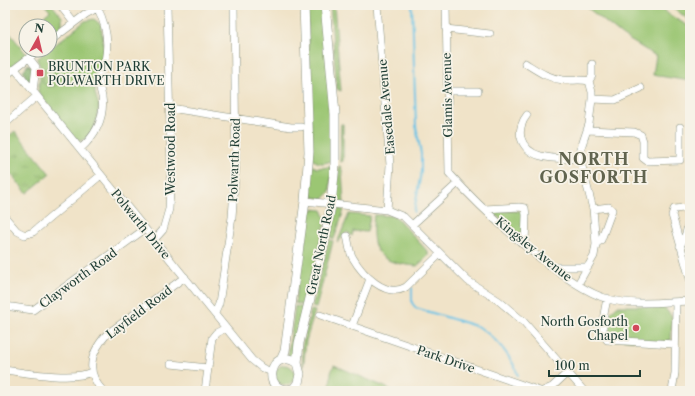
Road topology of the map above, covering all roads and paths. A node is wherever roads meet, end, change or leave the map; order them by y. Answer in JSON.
{"nodes":[{"id":1,"x":60,"y":5,"type":"edge"},
{"id":2,"x":167,"y":5,"type":"edge"},
{"id":3,"x":234,"y":5,"type":"edge"},
{"id":4,"x":304,"y":5,"type":"edge"},
{"id":5,"x":325,"y":5,"type":"edge"},
{"id":6,"x":377,"y":5,"type":"edge"},
{"id":7,"x":446,"y":5,"type":"edge"},
{"id":8,"x":100,"y":6,"type":"edge"},
{"id":9,"x":74,"y":23,"type":"junction"},
{"id":10,"x":446,"y":28,"type":"junction"},
{"id":11,"x":490,"y":34,"type":"dead end"},
{"id":12,"x":58,"y":35,"type":"edge"},
{"id":13,"x":29,"y":58,"type":"joint"},
{"id":14,"x":525,"y":63,"type":"dead end"},
{"id":15,"x":592,"y":64,"type":"dead end"},
{"id":16,"x":15,"y":69,"type":"junction"},
{"id":17,"x":5,"y":76,"type":"edge"},
{"id":18,"x":589,"y":81,"type":"junction"},
{"id":19,"x":641,"y":88,"type":"dead end"},
{"id":20,"x":447,"y":91,"type":"junction"},
{"id":21,"x":478,"y":91,"type":"dead end"},
{"id":22,"x":35,"y":93,"type":"junction"},
{"id":23,"x":592,"y":99,"type":"junction"},
{"id":24,"x":170,"y":108,"type":"junction"},
{"id":25,"x":527,"y":115,"type":"dead end"},
{"id":26,"x":235,"y":118,"type":"junction"},
{"id":27,"x":5,"y":124,"type":"edge"},
{"id":28,"x":301,"y":127,"type":"dead end"},
{"id":29,"x":680,"y":127,"type":"dead end"},
{"id":30,"x":587,"y":130,"type":"junction"},
{"id":31,"x":80,"y":149,"type":"junction"},
{"id":32,"x":580,"y":159,"type":"junction"},
{"id":33,"x":102,"y":175,"type":"junction"},
{"id":34,"x":458,"y":183,"type":"junction"},
{"id":35,"x":305,"y":201,"type":"junction"},
{"id":36,"x":331,"y":205,"type":"junction"},
{"id":37,"x":485,"y":209,"type":"junction"},
{"id":38,"x":593,"y":209,"type":"junction"},
{"id":39,"x":387,"y":210,"type":"junction"},
{"id":40,"x":5,"y":217,"type":"edge"},
{"id":41,"x":412,"y":225,"type":"junction"},
{"id":42,"x":145,"y":229,"type":"junction"},
{"id":43,"x":347,"y":236,"type":"dead end"},
{"id":44,"x":154,"y":240,"type":"junction"},
{"id":45,"x":524,"y":244,"type":"junction"},
{"id":46,"x":596,"y":244,"type":"junction"},
{"id":47,"x":680,"y":246,"type":"junction"},
{"id":48,"x":440,"y":254,"type":"junction"},
{"id":49,"x":553,"y":267,"type":"junction"},
{"id":50,"x":588,"y":267,"type":"junction"},
{"id":51,"x":185,"y":277,"type":"junction"},
{"id":52,"x":370,"y":279,"type":"junction"},
{"id":53,"x":690,"y":279,"type":"edge"},
{"id":54,"x":578,"y":284,"type":"junction"},
{"id":55,"x":607,"y":298,"type":"junction"},
{"id":56,"x":690,"y":301,"type":"edge"},
{"id":57,"x":676,"y":302,"type":"junction"},
{"id":58,"x":5,"y":306,"type":"edge"},
{"id":59,"x":215,"y":313,"type":"junction"},
{"id":60,"x":320,"y":315,"type":"dead end"},
{"id":61,"x":352,"y":326,"type":"junction"},
{"id":62,"x":226,"y":328,"type":"junction"},
{"id":63,"x":674,"y":344,"type":"junction"},
{"id":64,"x":281,"y":360,"type":"junction"},
{"id":65,"x":297,"y":363,"type":"junction"},
{"id":66,"x":171,"y":364,"type":"dead end"},
{"id":67,"x":208,"y":368,"type":"junction"},
{"id":68,"x":5,"y":370,"type":"edge"},
{"id":69,"x":91,"y":372,"type":"junction"},
{"id":70,"x":272,"y":372,"type":"junction"},
{"id":71,"x":567,"y":373,"type":"junction"},
{"id":72,"x":278,"y":389,"type":"edge"},
{"id":73,"x":293,"y":390,"type":"edge"},
{"id":74,"x":103,"y":391,"type":"edge"},
{"id":75,"x":205,"y":391,"type":"edge"},
{"id":76,"x":540,"y":391,"type":"edge"},
{"id":77,"x":543,"y":391,"type":"edge"},
{"id":78,"x":584,"y":391,"type":"edge"},
{"id":79,"x":672,"y":391,"type":"edge"}],
"edges":[{"from":1,"to":9,"type":"street"},
{"from":2,"to":24,"type":"street","name":"Westwood Road"},
{"from":3,"to":26,"type":"street","name":"Polwarth Road"},
{"from":4,"to":35,"type":"main road","name":"Great North Road"},
{"from":5,"to":36,"type":"main road","name":"Great North Road"},
{"from":6,"to":39,"type":"street","name":"Easedale Avenue"},
{"from":7,"to":10,"type":"street","name":"Glamis Avenue"},
{"from":8,"to":9,"type":"street"},
{"from":8,"to":31,"type":"street"},
{"from":9,"to":12,"type":"street"},
{"from":10,"to":11,"type":"street"},
{"from":10,"to":20,"type":"street","name":"Glamis Avenue"},
{"from":13,"to":16,"type":"street"},
{"from":13,"to":22,"type":"street"},
{"from":14,"to":18,"type":"street"},
{"from":15,"to":18,"type":"street"},
{"from":16,"to":17,"type":"street"},
{"from":16,"to":22,"type":"street","name":"Polwarth Drive"},
{"from":18,"to":23,"type":"street"},
{"from":19,"to":23,"type":"street"},
{"from":20,"to":21,"type":"street"},
{"from":20,"to":34,"type":"street","name":"Glamis Avenue"},
{"from":22,"to":27,"type":"street"},
{"from":22,"to":31,"type":"street","name":"Polwarth Drive"},
{"from":23,"to":30,"type":"street"},
{"from":24,"to":26,"type":"street"},
{"from":24,"to":44,"type":"street","name":"Westwood Road"},
{"from":25,"to":32,"type":"street"},
{"from":26,"to":28,"type":"street"},
{"from":26,"to":59,"type":"street","name":"Polwarth Road"},
{"from":29,"to":30,"type":"street"},
{"from":30,"to":32,"type":"street"},
{"from":31,"to":33,"type":"street","name":"Polwarth Drive"},
{"from":32,"to":38,"type":"street"},
{"from":33,"to":40,"type":"street"},
{"from":33,"to":42,"type":"street","name":"Polwarth Drive"},
{"from":34,"to":37,"type":"street","name":"Kingsley Avenue"},
{"from":34,"to":41,"type":"street"},
{"from":35,"to":36,"type":"street"},
{"from":35,"to":64,"type":"main road","name":"Great North Road"},
{"from":36,"to":39,"type":"street"},
{"from":36,"to":65,"type":"main road","name":"Great North Road"},
{"from":37,"to":45,"type":"street","name":"Kingsley Avenue"},
{"from":37,"to":45,"type":"street"},
{"from":38,"to":46,"type":"street"},
{"from":38,"to":46,"type":"street"},
{"from":39,"to":41,"type":"street"},
{"from":41,"to":48,"type":"street"},
{"from":42,"to":44,"type":"street","name":"Polwarth Drive"},
{"from":42,"to":58,"type":"street","name":"Clayworth Road"},
{"from":43,"to":52,"type":"street"},
{"from":44,"to":51,"type":"street","name":"Polwarth Drive"},
{"from":45,"to":49,"type":"street","name":"Kingsley Avenue"},
{"from":46,"to":50,"type":"street"},
{"from":47,"to":47,"type":"street"},
{"from":47,"to":53,"type":"street"},
{"from":48,"to":52,"type":"street"},
{"from":48,"to":71,"type":"street"},
{"from":49,"to":50,"type":"street"},
{"from":49,"to":54,"type":"street","name":"Kingsley Avenue"},
{"from":50,"to":54,"type":"street"},
{"from":51,"to":59,"type":"street","name":"Polwarth Drive"},
{"from":51,"to":69,"type":"street","name":"Layfield Road"},
{"from":52,"to":61,"type":"street"},
{"from":54,"to":55,"type":"street","name":"Kingsley Avenue"},
{"from":55,"to":57,"type":"street","name":"Kingsley Avenue"},
{"from":55,"to":63,"type":"street"},
{"from":56,"to":57,"type":"street","name":"Kingsley Avenue"},
{"from":57,"to":63,"type":"street"},
{"from":59,"to":62,"type":"street","name":"Polwarth Drive"},
{"from":60,"to":61,"type":"street","name":"Park Drive"},
{"from":61,"to":76,"type":"street","name":"Park Drive"},
{"from":62,"to":67,"type":"street"},
{"from":62,"to":70,"type":"street","name":"Polwarth Drive"},
{"from":63,"to":79,"type":"street"},
{"from":64,"to":65,"type":"main road"},
{"from":64,"to":70,"type":"main road","name":"Great North Road"},
{"from":65,"to":73,"type":"main road","name":"Great North Road"},
{"from":66,"to":67,"type":"street"},
{"from":67,"to":75,"type":"street"},
{"from":68,"to":69,"type":"street"},
{"from":69,"to":74,"type":"street"},
{"from":70,"to":72,"type":"main road","name":"Great North Road"},
{"from":71,"to":77,"type":"street"},
{"from":71,"to":78,"type":"street"},
{"from":72,"to":73,"type":"main road","name":"Great North Road"}]}
